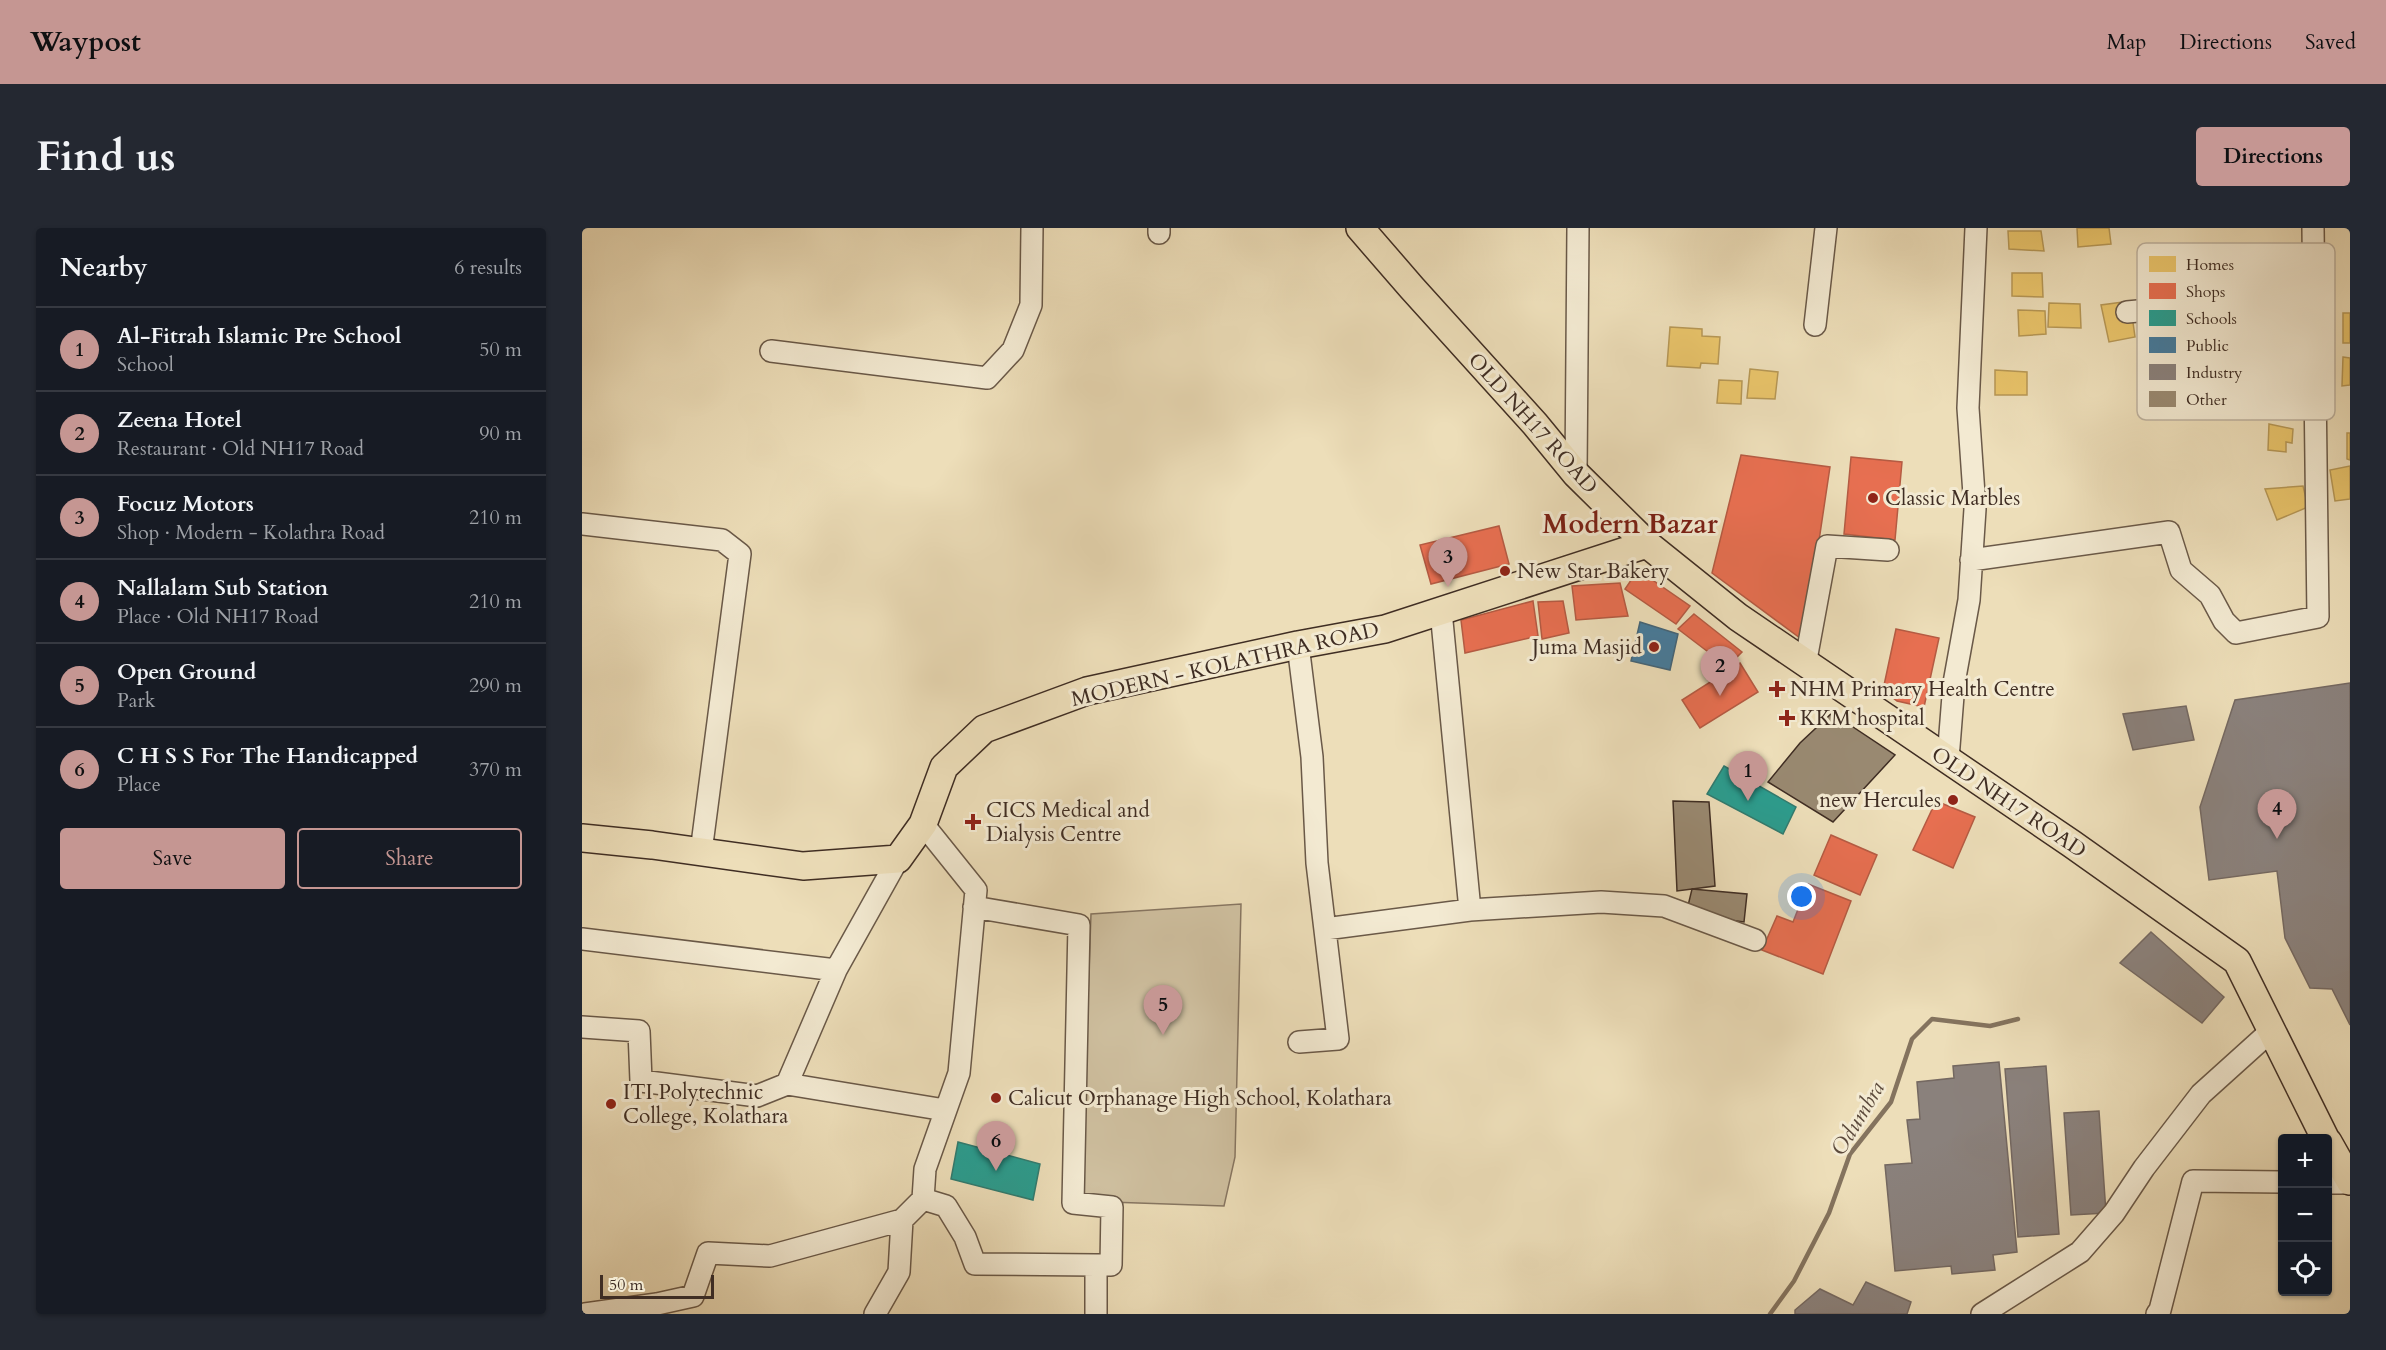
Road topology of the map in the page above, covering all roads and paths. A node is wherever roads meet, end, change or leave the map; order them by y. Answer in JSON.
{"nodes":[{"id":1,"x":1032,"y":228,"type":"edge"},
{"id":2,"x":1360,"y":228,"type":"edge"},
{"id":3,"x":1578,"y":228,"type":"edge"},
{"id":4,"x":1826,"y":228,"type":"edge"},
{"id":5,"x":1976,"y":228,"type":"edge"},
{"id":6,"x":2137,"y":311,"type":"edge"},
{"id":7,"x":2127,"y":312,"type":"dead end"},
{"id":8,"x":1815,"y":325,"type":"dead end"},
{"id":9,"x":771,"y":351,"type":"dead end"},
{"id":10,"x":2315,"y":420,"type":"edge"},
{"id":11,"x":1576,"y":474,"type":"junction"},
{"id":12,"x":582,"y":524,"type":"edge"},
{"id":13,"x":1647,"y":544,"type":"junction"},
{"id":14,"x":1888,"y":550,"type":"dead end"},
{"id":15,"x":1971,"y":560,"type":"junction"},
{"id":16,"x":1441,"y":611,"type":"junction"},
{"id":17,"x":1298,"y":645,"type":"junction"},
{"id":18,"x":1805,"y":665,"type":"junction"},
{"id":19,"x":1948,"y":759,"type":"junction"},
{"id":20,"x":923,"y":824,"type":"junction"},
{"id":21,"x":582,"y":838,"type":"edge"},
{"id":22,"x":701,"y":852,"type":"junction"},
{"id":23,"x":898,"y":859,"type":"junction"},
{"id":24,"x":974,"y":907,"type":"junction"},
{"id":25,"x":1470,"y":910,"type":"junction"},
{"id":26,"x":1325,"y":929,"type":"junction"},
{"id":27,"x":582,"y":939,"type":"edge"},
{"id":28,"x":1755,"y":940,"type":"dead end"},
{"id":29,"x":836,"y":970,"type":"junction"},
{"id":30,"x":582,"y":1027,"type":"edge"},
{"id":31,"x":2272,"y":1030,"type":"junction"},
{"id":32,"x":1299,"y":1042,"type":"dead end"},
{"id":33,"x":787,"y":1084,"type":"junction"},
{"id":34,"x":945,"y":1110,"type":"junction"},
{"id":35,"x":2323,"y":1134,"type":"edge"},
{"id":36,"x":2332,"y":1150,"type":"edge"},
{"id":37,"x":2278,"y":1182,"type":"edge"},
{"id":38,"x":2350,"y":1182,"type":"edge"},
{"id":39,"x":2332,"y":1183,"type":"edge"},
{"id":40,"x":923,"y":1199,"type":"junction"},
{"id":41,"x":902,"y":1220,"type":"junction"},
{"id":42,"x":1096,"y":1265,"type":"junction"},
{"id":43,"x":585,"y":1314,"type":"edge"},
{"id":44,"x":875,"y":1314,"type":"edge"},
{"id":45,"x":1096,"y":1314,"type":"edge"},
{"id":46,"x":1982,"y":1314,"type":"edge"},
{"id":47,"x":2157,"y":1314,"type":"edge"}],
"edges":[{"from":1,"to":9,"type":"street"},
{"from":2,"to":11,"type":"main road","name":"OLD NH17 ROAD"},
{"from":3,"to":11,"type":"street"},
{"from":4,"to":8,"type":"street"},
{"from":5,"to":15,"type":"street"},
{"from":6,"to":7,"type":"street"},
{"from":10,"to":15,"type":"street"},
{"from":11,"to":13,"type":"main road","name":"OLD NH17 ROAD"},
{"from":12,"to":22,"type":"street"},
{"from":13,"to":16,"type":"main road","name":"MODERN - KOLATHRA ROAD"},
{"from":13,"to":18,"type":"main road","name":"OLD NH17 ROAD"},
{"from":14,"to":18,"type":"street"},
{"from":15,"to":19,"type":"street"},
{"from":16,"to":17,"type":"main road","name":"MODERN - KOLATHRA ROAD"},
{"from":16,"to":25,"type":"street"},
{"from":17,"to":20,"type":"main road","name":"MODERN - KOLATHRA ROAD"},
{"from":17,"to":26,"type":"street"},
{"from":18,"to":19,"type":"main road","name":"OLD NH17 ROAD"},
{"from":19,"to":31,"type":"main road","name":"OLD NH17 ROAD"},
{"from":20,"to":23,"type":"main road","name":"MODERN - KOLATHRA ROAD"},
{"from":20,"to":24,"type":"street"},
{"from":21,"to":22,"type":"main road"},
{"from":22,"to":23,"type":"main road"},
{"from":23,"to":29,"type":"street"},
{"from":24,"to":34,"type":"street"},
{"from":24,"to":42,"type":"street"},
{"from":25,"to":26,"type":"street"},
{"from":25,"to":28,"type":"street"},
{"from":26,"to":32,"type":"street"},
{"from":27,"to":29,"type":"street"},
{"from":29,"to":33,"type":"street"},
{"from":30,"to":33,"type":"street"},
{"from":31,"to":35,"type":"main road","name":"OLD NH17 ROAD"},
{"from":31,"to":46,"type":"street"},
{"from":33,"to":34,"type":"street"},
{"from":34,"to":40,"type":"street"},
{"from":36,"to":38,"type":"main road","name":"OLD NH17 ROAD"},
{"from":37,"to":47,"type":"street"},
{"from":38,"to":39,"type":"street"},
{"from":40,"to":41,"type":"street"},
{"from":40,"to":42,"type":"street"},
{"from":41,"to":43,"type":"street"},
{"from":41,"to":44,"type":"street"},
{"from":42,"to":45,"type":"street"}]}
